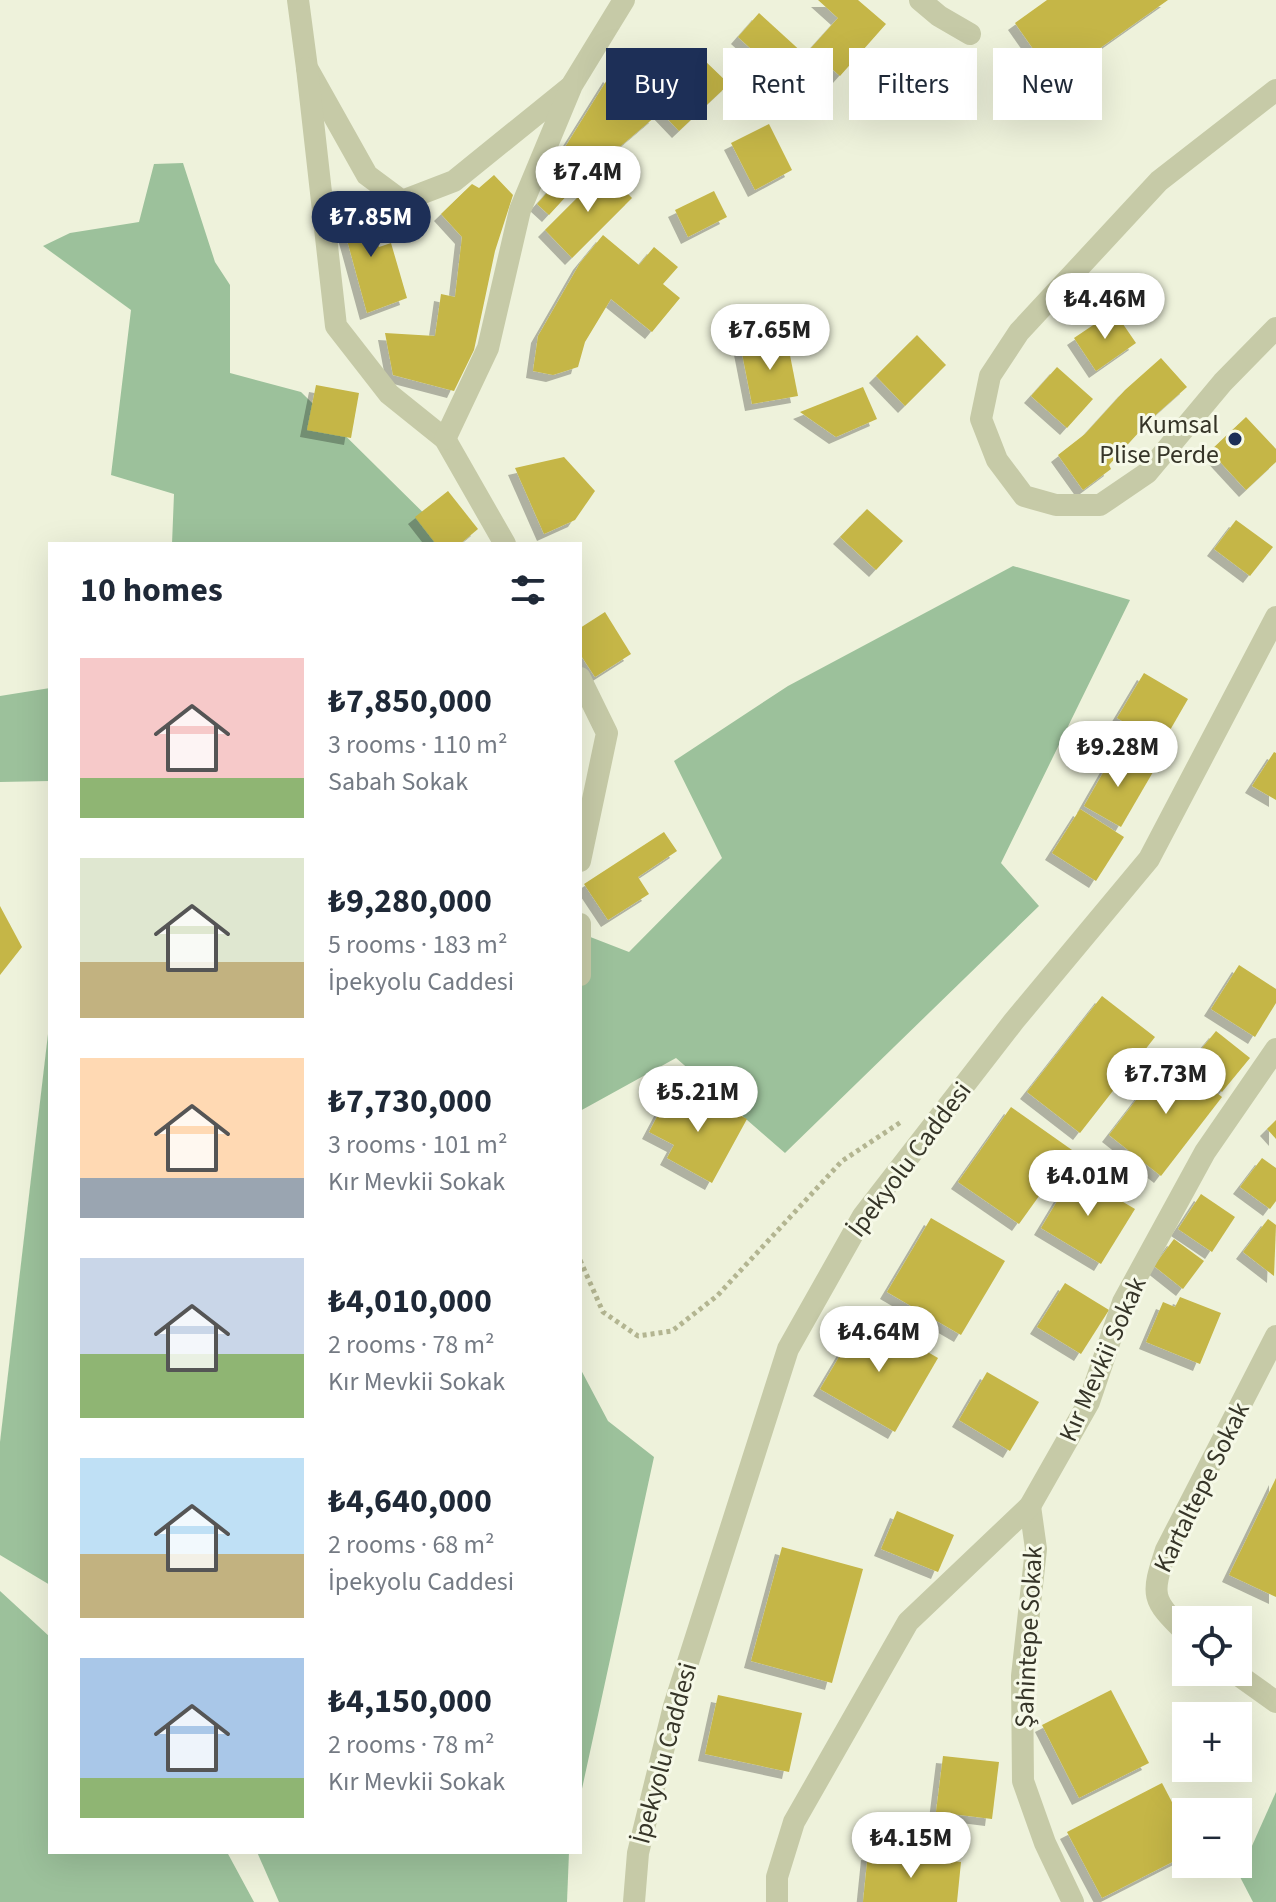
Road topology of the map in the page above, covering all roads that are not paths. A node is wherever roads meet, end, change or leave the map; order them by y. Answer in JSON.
{"nodes":[{"id":1,"x":298,"y":0,"type":"edge"},
{"id":2,"x":624,"y":0,"type":"edge"},
{"id":3,"x":920,"y":0,"type":"edge"},
{"id":4,"x":970,"y":34,"type":"dead end"},
{"id":5,"x":307,"y":68,"type":"junction"},
{"id":6,"x":572,"y":85,"type":"junction"},
{"id":7,"x":1276,"y":90,"type":"edge"},
{"id":8,"x":1276,"y":328,"type":"edge"},
{"id":9,"x":445,"y":439,"type":"junction"},
{"id":10,"x":504,"y":542,"type":"edge"},
{"id":11,"x":1276,"y":617,"type":"edge"},
{"id":12,"x":582,"y":682,"type":"edge"},
{"id":13,"x":582,"y":852,"type":"edge"},
{"id":14,"x":1276,"y":1049,"type":"edge"},
{"id":15,"x":1276,"y":1336,"type":"edge"},
{"id":16,"x":1030,"y":1506,"type":"junction"},
{"id":17,"x":1172,"y":1619,"type":"edge"},
{"id":18,"x":1252,"y":1685,"type":"edge"},
{"id":19,"x":1276,"y":1702,"type":"edge"},
{"id":20,"x":634,"y":1902,"type":"edge"},
{"id":21,"x":777,"y":1902,"type":"edge"},
{"id":22,"x":1073,"y":1902,"type":"edge"}],
"edges":[{"from":1,"to":5,"type":"street"},
{"from":2,"to":6,"type":"street"},
{"from":3,"to":4,"type":"street"},
{"from":5,"to":6,"type":"street"},
{"from":5,"to":9,"type":"street"},
{"from":6,"to":9,"type":"street"},
{"from":7,"to":8,"type":"street"},
{"from":9,"to":10,"type":"street"},
{"from":11,"to":20,"type":"street","name":"İpekyolu Caddesi"},
{"from":12,"to":13,"type":"street"},
{"from":14,"to":16,"type":"street","name":"Kır Mevkii Sokak"},
{"from":15,"to":17,"type":"street","name":"Kartaltepe Sokak"},
{"from":16,"to":21,"type":"street","name":"Kır Mevkii Sokak"},
{"from":16,"to":22,"type":"street","name":"Şahintepe Sokak"},
{"from":18,"to":19,"type":"street"}]}
